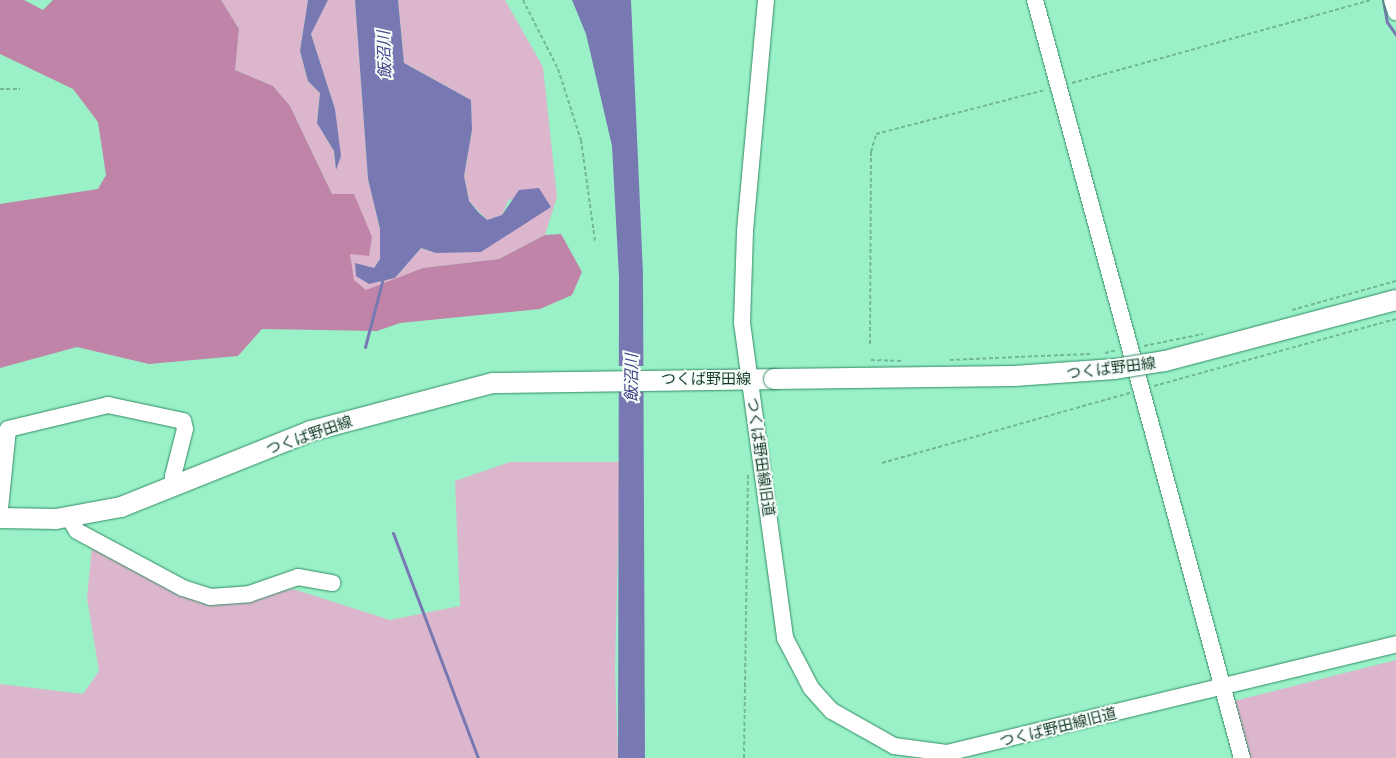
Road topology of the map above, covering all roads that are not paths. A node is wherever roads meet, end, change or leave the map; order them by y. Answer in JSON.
{"nodes":[{"id":1,"x":764,"y":0,"type":"edge"},
{"id":2,"x":1035,"y":0,"type":"edge"},
{"id":3,"x":1392,"y":0,"type":"edge"},
{"id":4,"x":1396,"y":12,"type":"edge"},
{"id":5,"x":1396,"y":300,"type":"edge"},
{"id":6,"x":751,"y":380,"type":"junction"},
{"id":7,"x":176,"y":487,"type":"junction"},
{"id":8,"x":0,"y":509,"type":"edge"},
{"id":9,"x":0,"y":518,"type":"edge"},
{"id":10,"x":69,"y":518,"type":"junction"},
{"id":11,"x":332,"y":584,"type":"dead end"},
{"id":12,"x":1396,"y":644,"type":"edge"},
{"id":13,"x":1222,"y":686,"type":"junction"},
{"id":14,"x":1242,"y":758,"type":"edge"}],
"edges":[{"from":1,"to":6,"type":"street","name":"つくば野田線旧道"},
{"from":2,"to":13,"type":"street"},
{"from":3,"to":4,"type":"street"},
{"from":5,"to":6,"type":"main road","name":"つくば野田線","bridge":true},
{"from":6,"to":7,"type":"main road","name":"つくば野田線"},
{"from":6,"to":13,"type":"street","name":"つくば野田線旧道"},
{"from":7,"to":8,"type":"street"},
{"from":7,"to":10,"type":"main road","name":"つくば野田線"},
{"from":9,"to":10,"type":"main road","name":"つくば野田線"},
{"from":10,"to":11,"type":"street"},
{"from":12,"to":13,"type":"street","name":"つくば野田線旧道"},
{"from":13,"to":14,"type":"street"}]}
